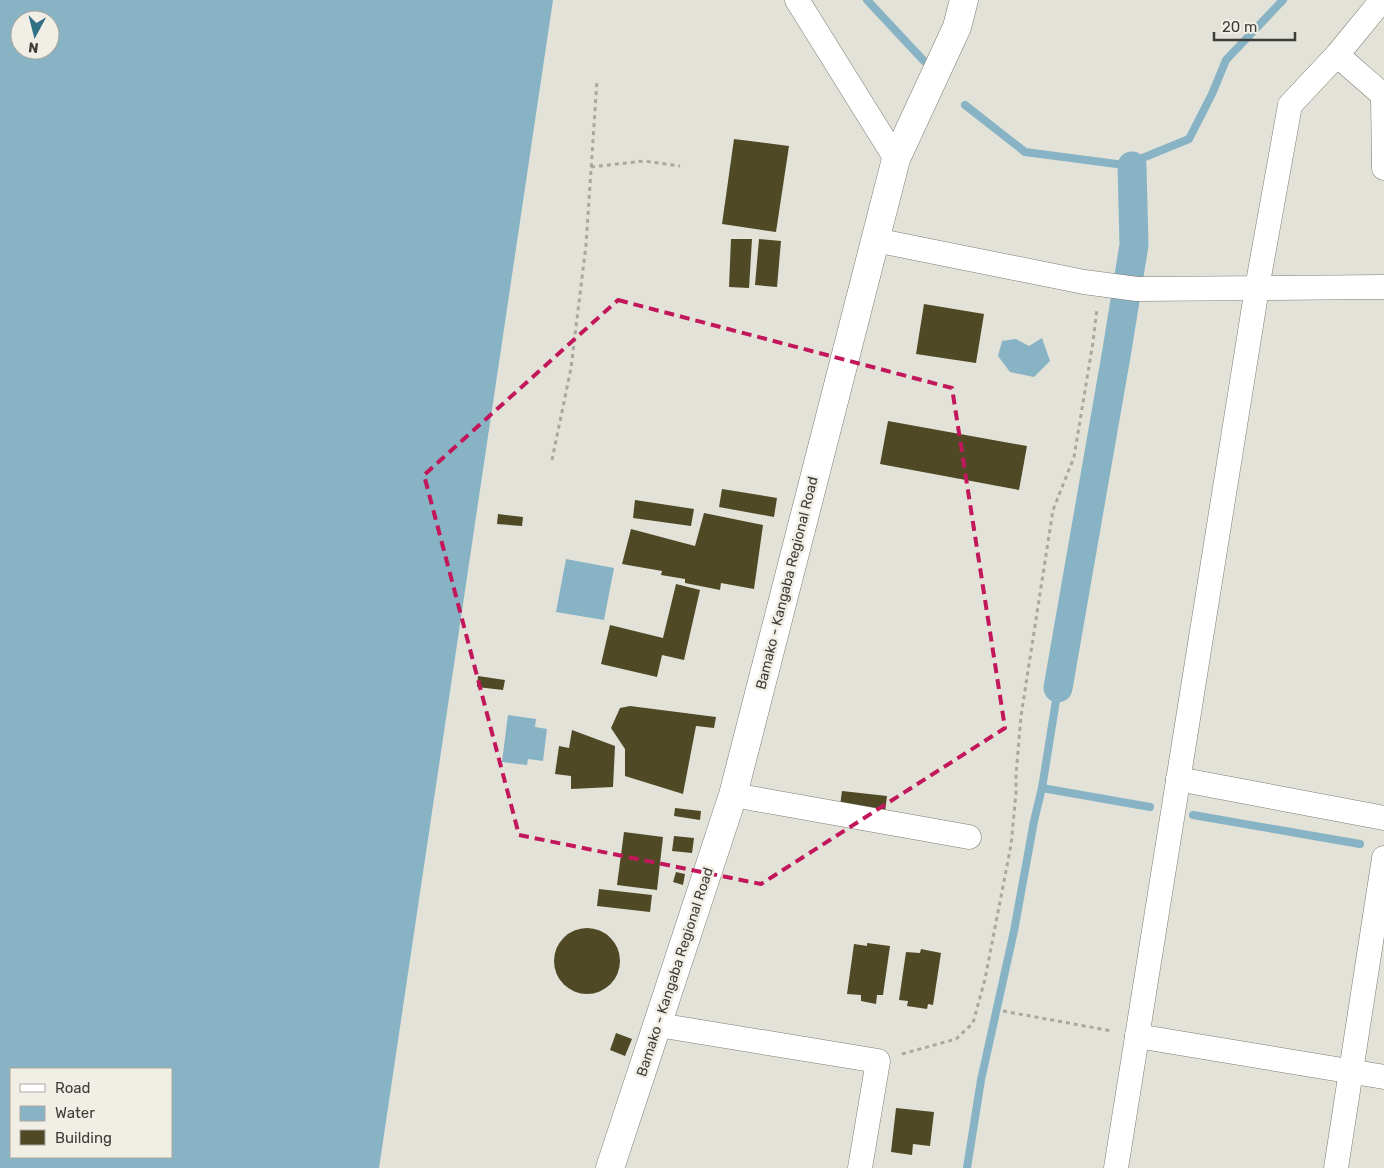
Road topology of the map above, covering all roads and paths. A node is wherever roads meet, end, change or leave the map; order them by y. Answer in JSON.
{"nodes":[{"id":1,"x":797,"y":0,"type":"edge"},
{"id":2,"x":964,"y":0,"type":"edge"},
{"id":3,"x":1382,"y":0,"type":"edge"},
{"id":4,"x":1337,"y":55,"type":"junction"},
{"id":5,"x":597,"y":80,"type":"dead end"},
{"id":6,"x":1384,"y":96,"type":"edge"},
{"id":7,"x":896,"y":159,"type":"junction"},
{"id":8,"x":680,"y":166,"type":"dead end"},
{"id":9,"x":592,"y":167,"type":"junction"},
{"id":10,"x":1384,"y":168,"type":"edge"},
{"id":11,"x":875,"y":240,"type":"junction"},
{"id":12,"x":1092,"y":283,"type":"junction"},
{"id":13,"x":1384,"y":287,"type":"edge"},
{"id":14,"x":1257,"y":288,"type":"junction"},
{"id":15,"x":552,"y":460,"type":"dead end"},
{"id":16,"x":1178,"y":778,"type":"junction"},
{"id":17,"x":733,"y":795,"type":"junction"},
{"id":18,"x":1384,"y":818,"type":"edge"},
{"id":19,"x":969,"y":837,"type":"dead end"},
{"id":20,"x":1384,"y":858,"type":"edge"},
{"id":21,"x":1003,"y":1011,"type":"dead end"},
{"id":22,"x":658,"y":1025,"type":"junction"},
{"id":23,"x":1138,"y":1036,"type":"junction"},
{"id":24,"x":878,"y":1061,"type":"junction"},
{"id":25,"x":1350,"y":1072,"type":"junction"},
{"id":26,"x":1384,"y":1078,"type":"edge"},
{"id":27,"x":610,"y":1168,"type":"edge"},
{"id":28,"x":860,"y":1168,"type":"edge"},
{"id":29,"x":1116,"y":1168,"type":"edge"},
{"id":30,"x":1336,"y":1168,"type":"edge"}],
"edges":[{"from":1,"to":7,"type":"street"},
{"from":2,"to":7,"type":"street","name":"Bamako - Kangaba Regional Road"},
{"from":3,"to":4,"type":"street"},
{"from":4,"to":6,"type":"street"},
{"from":4,"to":14,"type":"street"},
{"from":5,"to":9,"type":"path"},
{"from":6,"to":10,"type":"street"},
{"from":7,"to":11,"type":"street","name":"Bamako - Kangaba Regional Road"},
{"from":8,"to":9,"type":"path"},
{"from":9,"to":15,"type":"path"},
{"from":11,"to":12,"type":"street"},
{"from":11,"to":17,"type":"street","name":"Bamako - Kangaba Regional Road"},
{"from":12,"to":14,"type":"street"},
{"from":12,"to":24,"type":"path"},
{"from":13,"to":14,"type":"street"},
{"from":14,"to":16,"type":"street"},
{"from":16,"to":18,"type":"street"},
{"from":16,"to":23,"type":"street"},
{"from":17,"to":19,"type":"street"},
{"from":17,"to":22,"type":"street","name":"Bamako - Kangaba Regional Road"},
{"from":20,"to":25,"type":"street"},
{"from":21,"to":23,"type":"path"},
{"from":22,"to":24,"type":"street"},
{"from":22,"to":27,"type":"street","name":"Bamako - Kangaba Regional Road"},
{"from":23,"to":25,"type":"street"},
{"from":23,"to":29,"type":"street"},
{"from":24,"to":28,"type":"street"},
{"from":25,"to":26,"type":"street"},
{"from":25,"to":30,"type":"street"}]}
